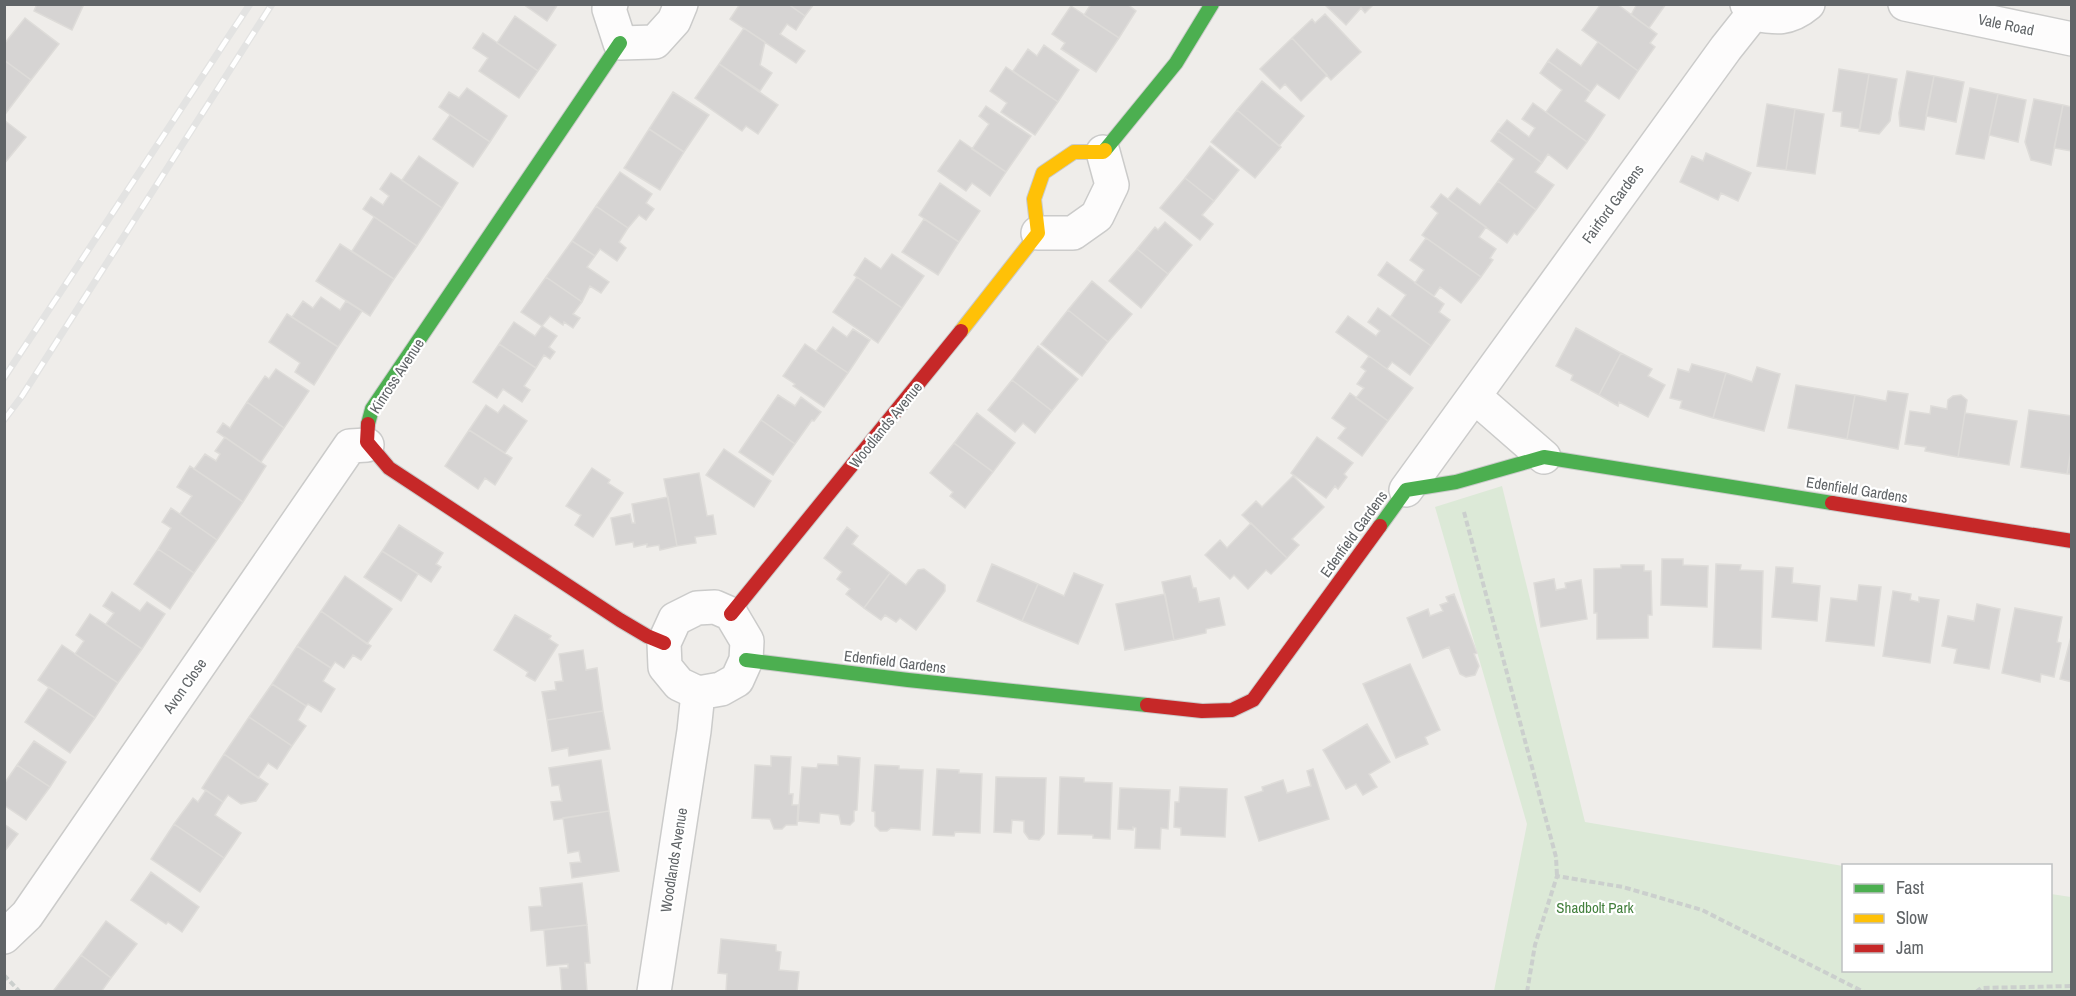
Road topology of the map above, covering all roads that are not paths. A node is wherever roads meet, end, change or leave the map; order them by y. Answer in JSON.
{"nodes":[{"id":1,"x":610,"y":4,"type":"edge"},
{"id":2,"x":681,"y":4,"type":"edge"},
{"id":3,"x":1212,"y":4,"type":"edge"},
{"id":4,"x":1808,"y":4,"type":"edge"},
{"id":5,"x":1905,"y":4,"type":"edge"},
{"id":6,"x":1750,"y":9,"type":"edge"},
{"id":7,"x":2072,"y":39,"type":"edge"},
{"id":8,"x":620,"y":44,"type":"junction"},
{"id":9,"x":1103,"y":152,"type":"junction"},
{"id":10,"x":1038,"y":233,"type":"junction"},
{"id":11,"x":1474,"y":396,"type":"junction"},
{"id":12,"x":367,"y":445,"type":"junction"},
{"id":13,"x":1545,"y":457,"type":"junction"},
{"id":14,"x":1406,"y":490,"type":"junction"},
{"id":15,"x":2072,"y":541,"type":"edge"},
{"id":16,"x":731,"y":614,"type":"junction"},
{"id":17,"x":664,"y":643,"type":"junction"},
{"id":18,"x":746,"y":660,"type":"junction"},
{"id":19,"x":698,"y":693,"type":"junction"},
{"id":20,"x":4,"y":937,"type":"edge"},
{"id":21,"x":654,"y":992,"type":"edge"}],
"edges":[{"from":1,"to":8,"type":"street"},
{"from":2,"to":8,"type":"street"},
{"from":3,"to":9,"type":"street"},
{"from":4,"to":6,"type":"street"},
{"from":5,"to":7,"type":"street","name":"Vale Road"},
{"from":6,"to":11,"type":"street","name":"Fairford Gardens"},
{"from":8,"to":12,"type":"street","name":"Kinross Avenue"},
{"from":9,"to":10,"type":"street"},
{"from":9,"to":10,"type":"street"},
{"from":10,"to":16,"type":"street","name":"Woodlands Avenue"},
{"from":11,"to":13,"type":"street"},
{"from":11,"to":14,"type":"street","name":"Fairford Gardens"},
{"from":12,"to":17,"type":"street"},
{"from":12,"to":20,"type":"street","name":"Avon Close"},
{"from":13,"to":14,"type":"street","name":"Edenfield Gardens"},
{"from":13,"to":15,"type":"street","name":"Edenfield Gardens"},
{"from":14,"to":18,"type":"street","name":"Edenfield Gardens"},
{"from":16,"to":17,"type":"street"},
{"from":16,"to":18,"type":"street"},
{"from":17,"to":19,"type":"street"},
{"from":18,"to":19,"type":"street"},
{"from":19,"to":21,"type":"street","name":"Woodlands Avenue"}]}
